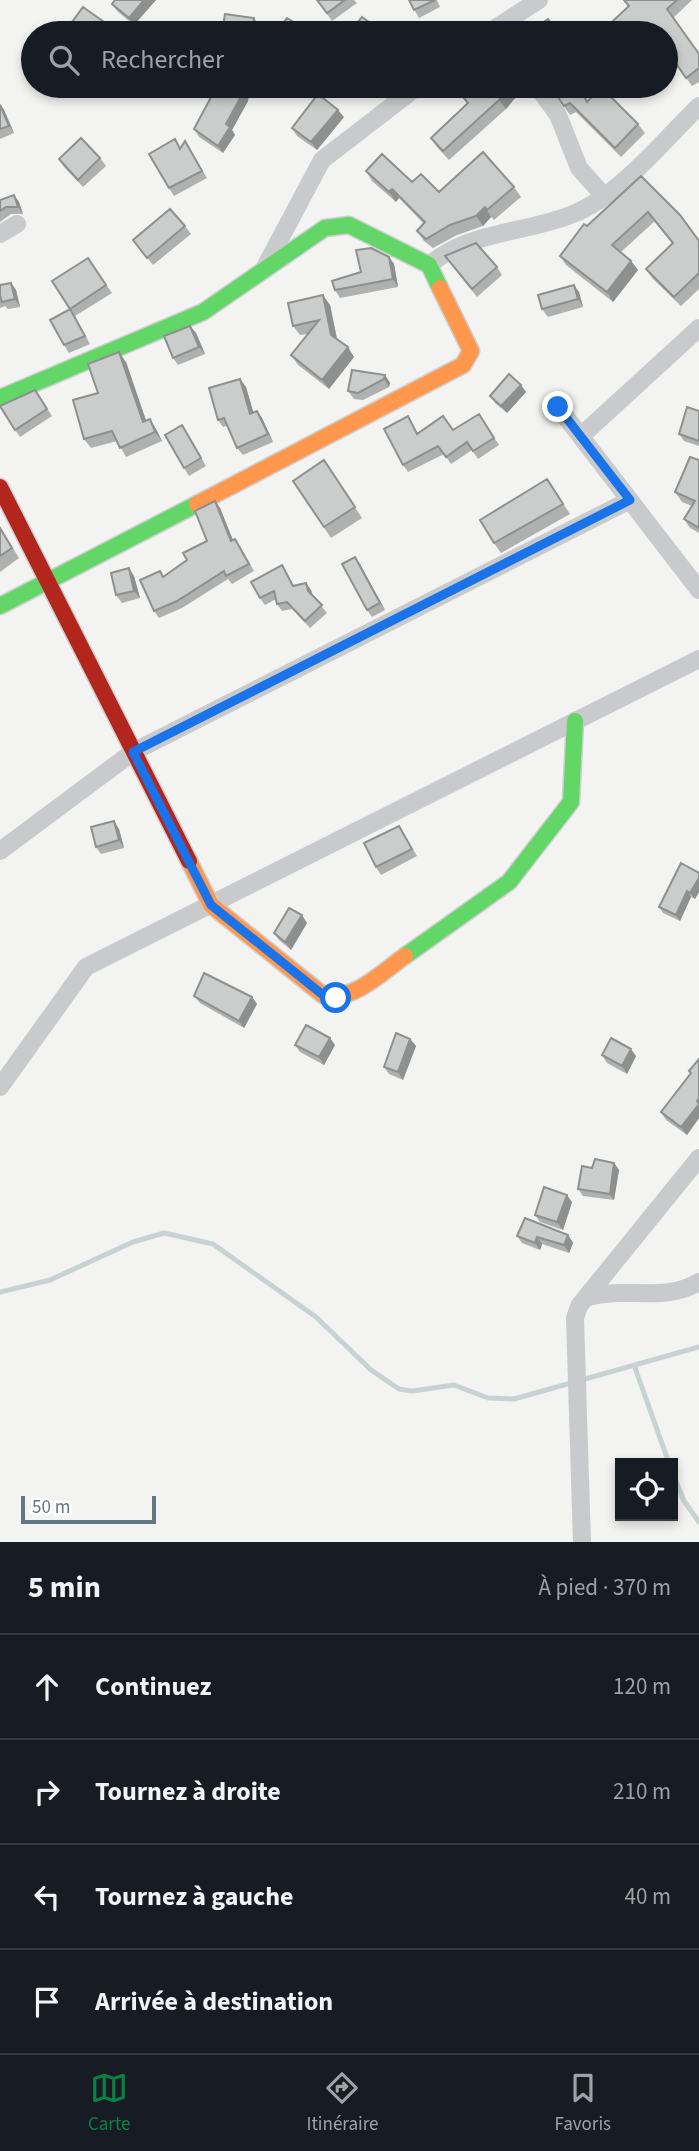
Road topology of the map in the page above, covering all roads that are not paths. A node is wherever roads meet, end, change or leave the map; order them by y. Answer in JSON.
{"nodes":[{"id":1,"x":540,"y":0,"type":"edge"},
{"id":2,"x":509,"y":21,"type":"edge"},
{"id":3,"x":402,"y":98,"type":"edge"},
{"id":4,"x":546,"y":98,"type":"edge"},
{"id":5,"x":699,"y":106,"type":"edge"},
{"id":6,"x":604,"y":196,"type":"junction"},
{"id":7,"x":17,"y":224,"type":"dead end"},
{"id":8,"x":0,"y":234,"type":"edge"},
{"id":9,"x":429,"y":265,"type":"junction"},
{"id":10,"x":263,"y":272,"type":"junction"},
{"id":11,"x":699,"y":328,"type":"edge"},
{"id":12,"x":0,"y":398,"type":"edge"},
{"id":13,"x":558,"y":407,"type":"dead end"},
{"id":14,"x":581,"y":436,"type":"junction"},
{"id":15,"x":0,"y":487,"type":"edge"},
{"id":16,"x":630,"y":500,"type":"junction"},
{"id":17,"x":46,"y":582,"type":"junction"},
{"id":18,"x":699,"y":590,"type":"edge"},
{"id":19,"x":0,"y":606,"type":"edge"},
{"id":20,"x":699,"y":659,"type":"edge"},
{"id":21,"x":575,"y":721,"type":"junction"},
{"id":22,"x":133,"y":752,"type":"junction"},
{"id":23,"x":0,"y":851,"type":"edge"},
{"id":24,"x":211,"y":905,"type":"junction"},
{"id":25,"x":0,"y":1087,"type":"edge"},
{"id":26,"x":699,"y":1158,"type":"edge"},
{"id":27,"x":699,"y":1282,"type":"edge"},
{"id":28,"x":589,"y":1297,"type":"junction"},
{"id":29,"x":582,"y":1542,"type":"edge"}],
"edges":[{"from":1,"to":2,"type":"street"},
{"from":3,"to":10,"type":"street"},
{"from":4,"to":6,"type":"street"},
{"from":5,"to":6,"type":"street"},
{"from":6,"to":9,"type":"street"},
{"from":7,"to":8,"type":"street"},
{"from":9,"to":10,"type":"street"},
{"from":9,"to":17,"type":"street"},
{"from":10,"to":12,"type":"street"},
{"from":11,"to":14,"type":"street"},
{"from":13,"to":14,"type":"street"},
{"from":14,"to":16,"type":"street"},
{"from":15,"to":17,"type":"street"},
{"from":16,"to":18,"type":"street"},
{"from":16,"to":22,"type":"street"},
{"from":17,"to":19,"type":"street"},
{"from":17,"to":22,"type":"street"},
{"from":20,"to":21,"type":"street"},
{"from":21,"to":24,"type":"street"},
{"from":21,"to":24,"type":"street"},
{"from":22,"to":23,"type":"street"},
{"from":22,"to":24,"type":"street"},
{"from":24,"to":25,"type":"street"},
{"from":26,"to":28,"type":"street"},
{"from":27,"to":28,"type":"street"},
{"from":28,"to":29,"type":"street"}]}
